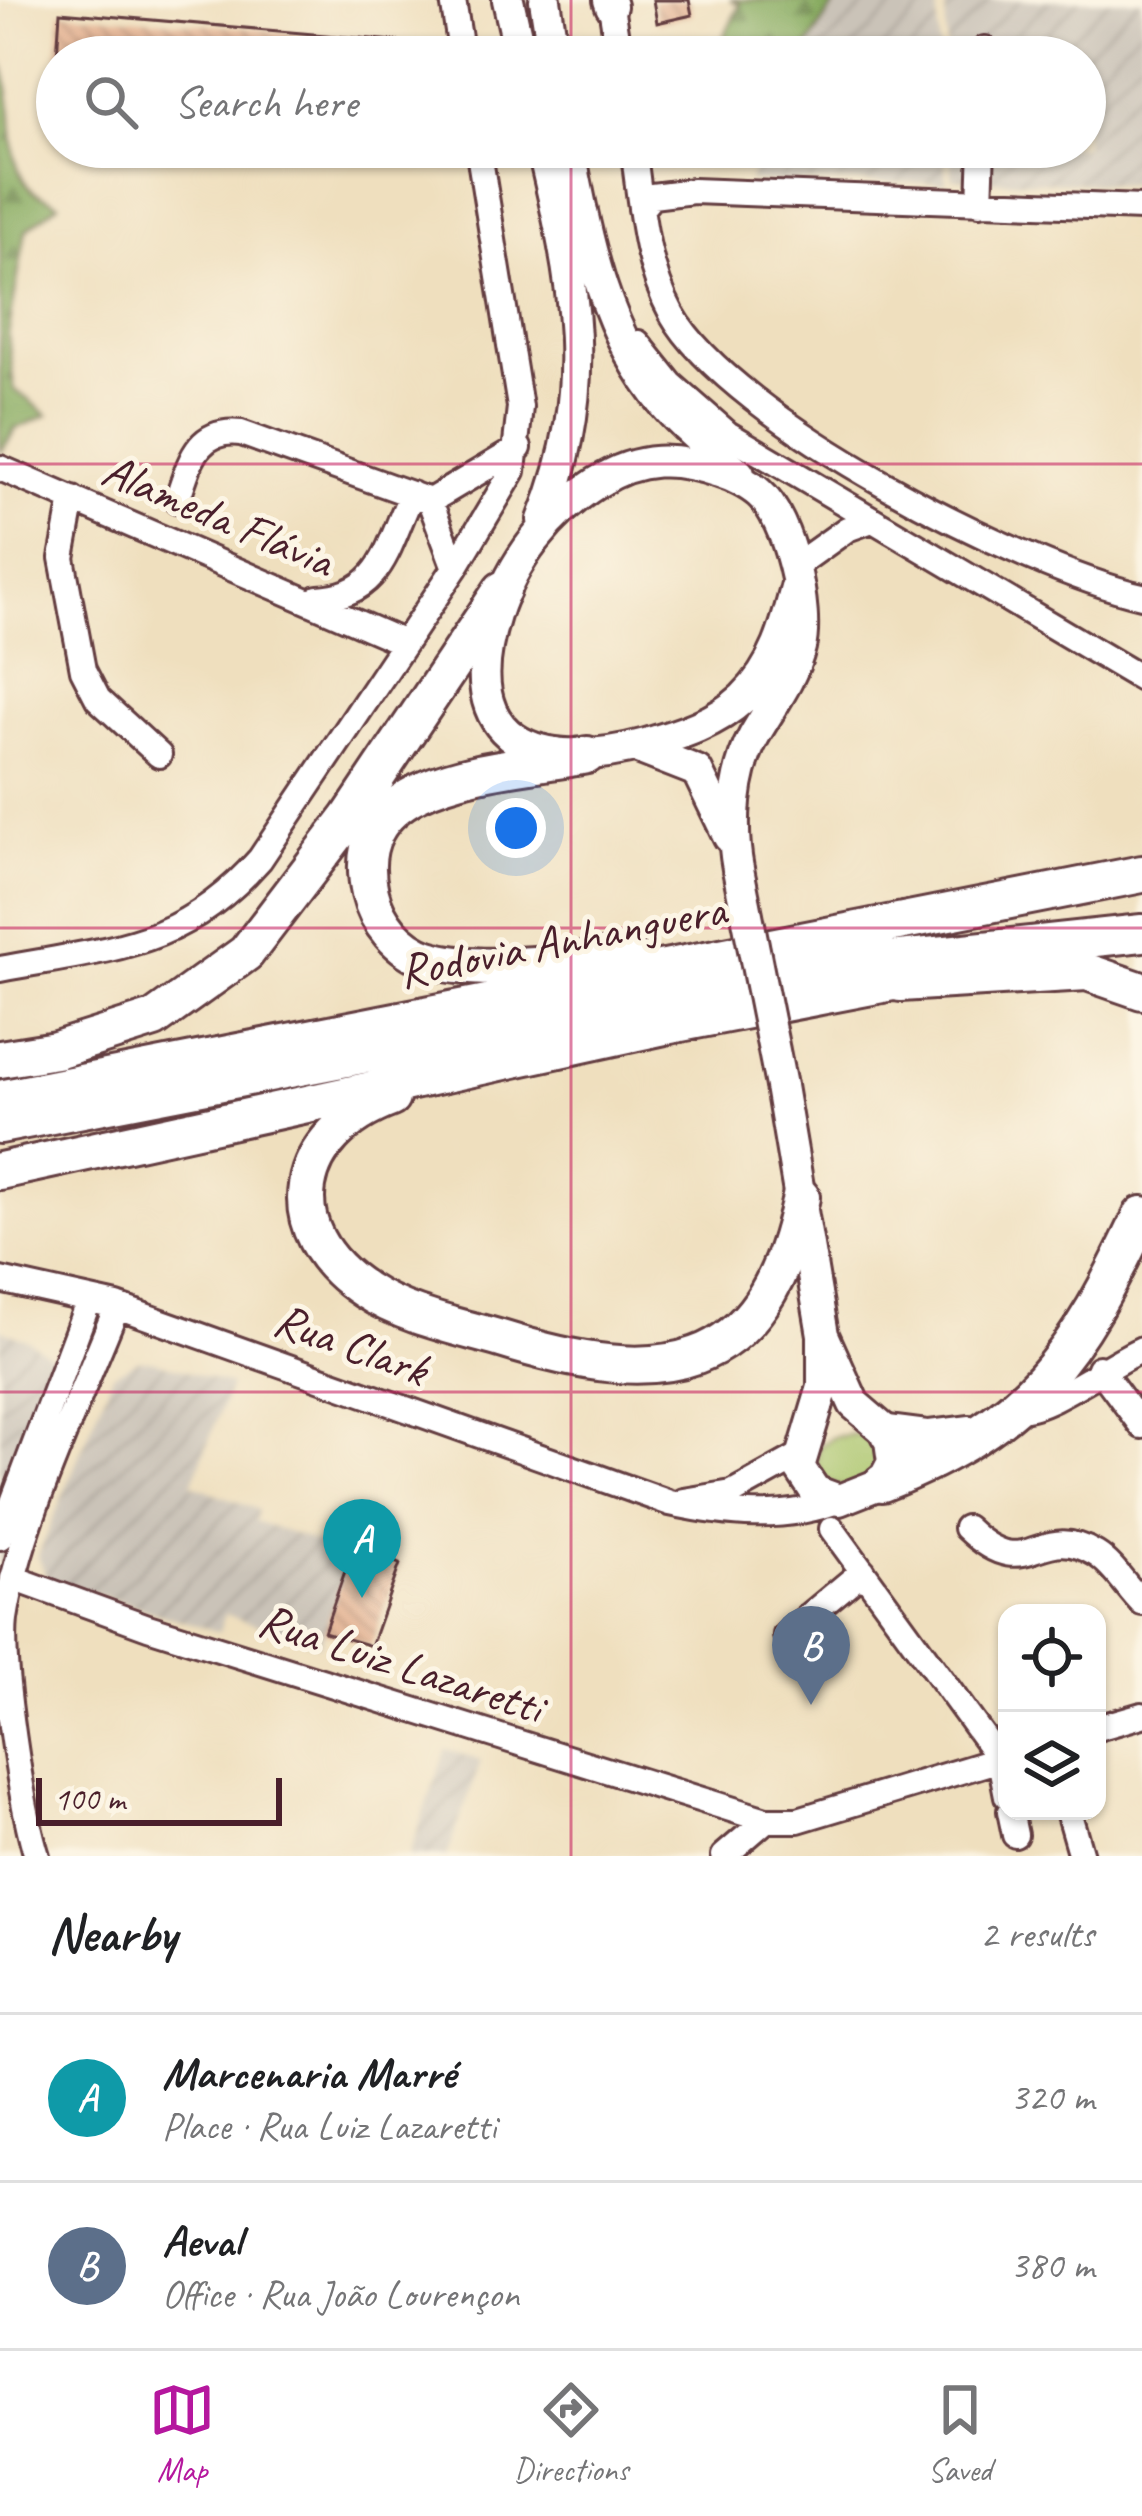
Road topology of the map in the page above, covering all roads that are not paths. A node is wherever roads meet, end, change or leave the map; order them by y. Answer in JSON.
{"nodes":[{"id":1,"x":453,"y":0,"type":"edge"},
{"id":2,"x":508,"y":0,"type":"edge"},
{"id":3,"x":545,"y":0,"type":"edge"},
{"id":4,"x":610,"y":2,"type":"edge"},
{"id":5,"x":459,"y":36,"type":"edge"},
{"id":6,"x":516,"y":36,"type":"edge"},
{"id":7,"x":551,"y":36,"type":"edge"},
{"id":8,"x":616,"y":36,"type":"edge"},
{"id":9,"x":482,"y":168,"type":"edge"},
{"id":10,"x":547,"y":168,"type":"edge"},
{"id":11,"x":574,"y":168,"type":"edge"},
{"id":12,"x":636,"y":168,"type":"edge"},
{"id":13,"x":654,"y":168,"type":"edge"},
{"id":14,"x":981,"y":168,"type":"edge"},
{"id":15,"x":693,"y":191,"type":"junction"},
{"id":16,"x":980,"y":202,"type":"junction"},
{"id":17,"x":641,"y":208,"type":"junction"},
{"id":18,"x":1142,"y":208,"type":"edge"},
{"id":19,"x":602,"y":290,"type":"junction"},
{"id":20,"x":519,"y":448,"type":"junction"},
{"id":21,"x":0,"y":468,"type":"edge"},
{"id":22,"x":762,"y":494,"type":"junction"},
{"id":23,"x":421,"y":498,"type":"junction"},
{"id":24,"x":73,"y":499,"type":"junction"},
{"id":25,"x":178,"y":500,"type":"dead end"},
{"id":26,"x":872,"y":520,"type":"junction"},
{"id":27,"x":536,"y":536,"type":"junction"},
{"id":28,"x":454,"y":568,"type":"junction"},
{"id":29,"x":795,"y":576,"type":"junction"},
{"id":30,"x":502,"y":590,"type":"junction"},
{"id":31,"x":1142,"y":596,"type":"edge"},
{"id":32,"x":311,"y":598,"type":"junction"},
{"id":33,"x":401,"y":641,"type":"junction"},
{"id":34,"x":1142,"y":679,"type":"edge"},
{"id":35,"x":634,"y":747,"type":"junction"},
{"id":36,"x":159,"y":755,"type":"dead end"},
{"id":37,"x":587,"y":755,"type":"junction"},
{"id":38,"x":736,"y":858,"type":"junction"},
{"id":39,"x":1142,"y":874,"type":"edge"},
{"id":40,"x":1142,"y":933,"type":"edge"},
{"id":41,"x":1102,"y":936,"type":"junction"},
{"id":42,"x":793,"y":944,"type":"junction"},
{"id":43,"x":0,"y":969,"type":"edge"},
{"id":44,"x":872,"y":986,"type":"junction"},
{"id":45,"x":1142,"y":991,"type":"edge"},
{"id":46,"x":0,"y":1059,"type":"edge"},
{"id":47,"x":474,"y":1069,"type":"junction"},
{"id":48,"x":0,"y":1100,"type":"edge"},
{"id":49,"x":0,"y":1125,"type":"edge"},
{"id":50,"x":0,"y":1171,"type":"edge"},
{"id":51,"x":801,"y":1196,"type":"junction"},
{"id":52,"x":1142,"y":1215,"type":"edge"},
{"id":53,"x":0,"y":1280,"type":"edge"},
{"id":54,"x":89,"y":1300,"type":"junction"},
{"id":55,"x":117,"y":1306,"type":"junction"},
{"id":56,"x":823,"y":1334,"type":"junction"},
{"id":57,"x":1142,"y":1349,"type":"edge"},
{"id":58,"x":1099,"y":1368,"type":"junction"},
{"id":59,"x":1005,"y":1419,"type":"junction"},
{"id":60,"x":1142,"y":1426,"type":"edge"},
{"id":61,"x":881,"y":1429,"type":"junction"},
{"id":62,"x":802,"y":1449,"type":"junction"},
{"id":63,"x":882,"y":1483,"type":"junction"},
{"id":64,"x":670,"y":1503,"type":"junction"},
{"id":65,"x":6,"y":1506,"type":"edge"},
{"id":66,"x":835,"y":1514,"type":"junction"},
{"id":67,"x":966,"y":1528,"type":"dead end"},
{"id":68,"x":0,"y":1538,"type":"edge"},
{"id":69,"x":863,"y":1571,"type":"junction"},
{"id":70,"x":13,"y":1578,"type":"junction"},
{"id":71,"x":1142,"y":1603,"type":"edge"},
{"id":72,"x":786,"y":1635,"type":"dead end"},
{"id":73,"x":1142,"y":1715,"type":"edge"},
{"id":74,"x":1106,"y":1725,"type":"edge"},
{"id":75,"x":998,"y":1751,"type":"edge"},
{"id":76,"x":998,"y":1761,"type":"edge"},
{"id":77,"x":766,"y":1820,"type":"junction"},
{"id":78,"x":1071,"y":1820,"type":"edge"},
{"id":79,"x":37,"y":1856,"type":"edge"},
{"id":80,"x":724,"y":1856,"type":"edge"},
{"id":81,"x":1082,"y":1856,"type":"edge"}],
"edges":[{"from":1,"to":5,"type":"street"},
{"from":2,"to":6,"type":"main road"},
{"from":3,"to":7,"type":"main road"},
{"from":4,"to":8,"type":"street"},
{"from":9,"to":20,"type":"street"},
{"from":10,"to":27,"type":"main road"},
{"from":11,"to":19,"type":"main road"},
{"from":12,"to":17,"type":"street"},
{"from":13,"to":15,"type":"street"},
{"from":14,"to":16,"type":"street"},
{"from":15,"to":16,"type":"street"},
{"from":15,"to":17,"type":"street"},
{"from":16,"to":18,"type":"street"},
{"from":17,"to":31,"type":"street"},
{"from":19,"to":22,"type":"main road"},
{"from":19,"to":26,"type":"street"},
{"from":20,"to":23,"type":"street"},
{"from":20,"to":28,"type":"street"},
{"from":21,"to":24,"type":"street","name":"Alameda Flávia"},
{"from":22,"to":27,"type":"main road"},
{"from":22,"to":29,"type":"main road"},
{"from":23,"to":25,"type":"street"},
{"from":23,"to":28,"type":"street"},
{"from":23,"to":32,"type":"street"},
{"from":24,"to":32,"type":"street","name":"Alameda Flávia"},
{"from":24,"to":36,"type":"street"},
{"from":26,"to":29,"type":"street"},
{"from":26,"to":34,"type":"street"},
{"from":27,"to":30,"type":"main road"},
{"from":28,"to":33,"type":"street"},
{"from":29,"to":35,"type":"main road"},
{"from":29,"to":38,"type":"main road"},
{"from":30,"to":37,"type":"main road"},
{"from":30,"to":46,"type":"highway"},
{"from":32,"to":33,"type":"street","name":"Alameda Flávia"},
{"from":33,"to":43,"type":"street"},
{"from":35,"to":37,"type":"main road"},
{"from":35,"to":38,"type":"main road"},
{"from":37,"to":42,"type":"highway"},
{"from":38,"to":51,"type":"main road","bridge":true},
{"from":39,"to":42,"type":"highway","name":"Rodovia Anhanguera"},
{"from":40,"to":41,"type":"highway","name":"Rodovia Anhanguera"},
{"from":41,"to":44,"type":"highway"},
{"from":41,"to":49,"type":"highway","name":"Rodovia Anhanguera"},
{"from":42,"to":48,"type":"highway","name":"Rodovia Anhanguera"},
{"from":44,"to":45,"type":"highway"},
{"from":44,"to":47,"type":"highway"},
{"from":47,"to":50,"type":"highway"},
{"from":47,"to":51,"type":"highway"},
{"from":51,"to":56,"type":"main road"},
{"from":52,"to":59,"type":"highway"},
{"from":53,"to":54,"type":"street","name":"Rua Clark"},
{"from":54,"to":55,"type":"street","name":"Rua Clark"},
{"from":54,"to":65,"type":"street"},
{"from":55,"to":64,"type":"street","name":"Rua Clark"},
{"from":55,"to":70,"type":"street"},
{"from":56,"to":61,"type":"main road"},
{"from":56,"to":62,"type":"main road"},
{"from":57,"to":58,"type":"street"},
{"from":58,"to":59,"type":"street"},
{"from":58,"to":60,"type":"street"},
{"from":59,"to":61,"type":"highway"},
{"from":59,"to":63,"type":"highway"},
{"from":61,"to":62,"type":"main road"},
{"from":61,"to":63,"type":"main road"},
{"from":62,"to":64,"type":"street","name":"Rua Clark"},
{"from":62,"to":66,"type":"main road"},
{"from":63,"to":66,"type":"main road"},
{"from":64,"to":66,"type":"street","name":"Rua Clark"},
{"from":65,"to":68,"type":"street"},
{"from":66,"to":69,"type":"street"},
{"from":67,"to":71,"type":"street"},
{"from":69,"to":72,"type":"street"},
{"from":69,"to":75,"type":"street"},
{"from":70,"to":77,"type":"street","name":"Rua Luiz Lazaretti"},
{"from":70,"to":79,"type":"street"},
{"from":73,"to":74,"type":"street"},
{"from":76,"to":77,"type":"street"},
{"from":77,"to":80,"type":"street"},
{"from":78,"to":81,"type":"street"}]}
